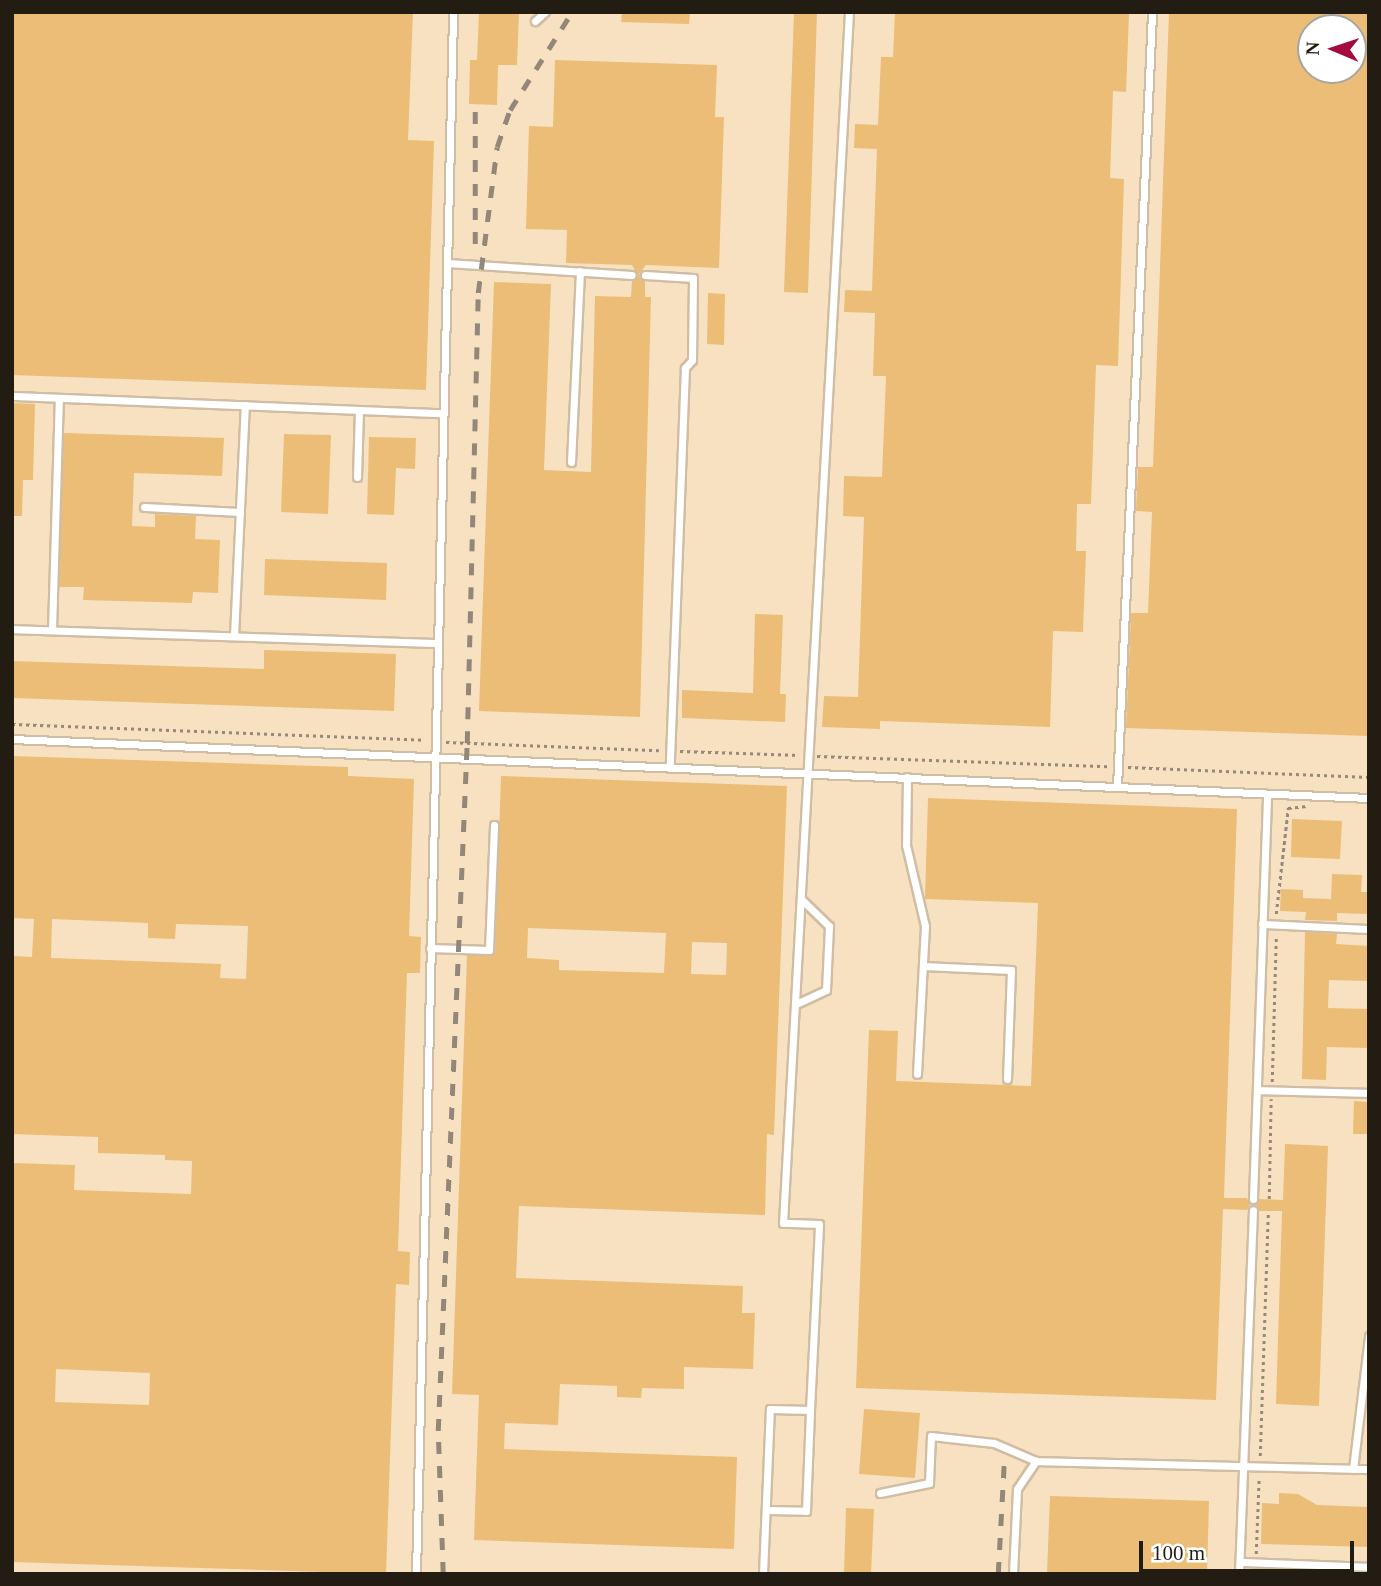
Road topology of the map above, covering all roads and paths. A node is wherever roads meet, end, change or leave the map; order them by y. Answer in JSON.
{"nodes":[{"id":1,"x":453,"y":12,"type":"edge"},
{"id":2,"x":545,"y":12,"type":"edge"},
{"id":3,"x":849,"y":12,"type":"edge"},
{"id":4,"x":1152,"y":12,"type":"edge"},
{"id":5,"x":535,"y":21,"type":"dead end"},
{"id":6,"x":447,"y":263,"type":"junction"},
{"id":7,"x":580,"y":271,"type":"junction"},
{"id":8,"x":632,"y":275,"type":"dead end"},
{"id":9,"x":645,"y":275,"type":"dead end"},
{"id":10,"x":12,"y":396,"type":"edge"},
{"id":11,"x":59,"y":398,"type":"junction"},
{"id":12,"x":245,"y":405,"type":"junction"},
{"id":13,"x":359,"y":410,"type":"junction"},
{"id":14,"x":443,"y":413,"type":"junction"},
{"id":15,"x":571,"y":462,"type":"dead end"},
{"id":16,"x":357,"y":477,"type":"dead end"},
{"id":17,"x":144,"y":508,"type":"dead end"},
{"id":18,"x":240,"y":512,"type":"junction"},
{"id":19,"x":12,"y":629,"type":"edge"},
{"id":20,"x":52,"y":630,"type":"junction"},
{"id":21,"x":234,"y":636,"type":"junction"},
{"id":22,"x":438,"y":643,"type":"junction"},
{"id":23,"x":12,"y":724,"type":"edge"},
{"id":24,"x":12,"y":738,"type":"edge"},
{"id":25,"x":435,"y":741,"type":"junction"},
{"id":26,"x":819,"y":747,"type":"dead end"},
{"id":27,"x":670,"y":751,"type":"junction"},
{"id":28,"x":435,"y":754,"type":"junction"},
{"id":29,"x":810,"y":755,"type":"junction"},
{"id":30,"x":670,"y":765,"type":"junction"},
{"id":31,"x":1118,"y":766,"type":"junction"},
{"id":32,"x":809,"y":772,"type":"junction"},
{"id":33,"x":1310,"y":774,"type":"junction"},
{"id":34,"x":908,"y":777,"type":"junction"},
{"id":35,"x":1369,"y":777,"type":"edge"},
{"id":36,"x":1117,"y":787,"type":"junction"},
{"id":37,"x":1267,"y":794,"type":"junction"},
{"id":38,"x":1308,"y":796,"type":"junction"},
{"id":39,"x":1369,"y":798,"type":"edge"},
{"id":40,"x":495,"y":825,"type":"dead end"},
{"id":41,"x":802,"y":900,"type":"junction"},
{"id":42,"x":1262,"y":924,"type":"junction"},
{"id":43,"x":1276,"y":925,"type":"junction"},
{"id":44,"x":1369,"y":929,"type":"edge"},
{"id":45,"x":430,"y":948,"type":"junction"},
{"id":46,"x":923,"y":966,"type":"junction"},
{"id":47,"x":796,"y":1004,"type":"junction"},
{"id":48,"x":917,"y":1074,"type":"dead end"},
{"id":49,"x":1007,"y":1079,"type":"dead end"},
{"id":50,"x":1257,"y":1090,"type":"junction"},
{"id":51,"x":1272,"y":1091,"type":"junction"},
{"id":52,"x":1369,"y":1093,"type":"edge"},
{"id":53,"x":1253,"y":1199,"type":"dead end"},
{"id":54,"x":1269,"y":1199,"type":"dead end"},
{"id":55,"x":1253,"y":1210,"type":"dead end"},
{"id":56,"x":1268,"y":1211,"type":"dead end"},
{"id":57,"x":1369,"y":1335,"type":"edge"},
{"id":58,"x":810,"y":1410,"type":"junction"},
{"id":59,"x":1036,"y":1461,"type":"junction"},
{"id":60,"x":1243,"y":1468,"type":"junction"},
{"id":61,"x":1259,"y":1468,"type":"junction"},
{"id":62,"x":1353,"y":1469,"type":"junction"},
{"id":63,"x":1369,"y":1469,"type":"edge"},
{"id":64,"x":880,"y":1493,"type":"dead end"},
{"id":65,"x":767,"y":1510,"type":"junction"},
{"id":66,"x":1240,"y":1562,"type":"junction"},
{"id":67,"x":1255,"y":1562,"type":"junction"},
{"id":68,"x":1369,"y":1567,"type":"edge"},
{"id":69,"x":1330,"y":1570,"type":"edge"},
{"id":70,"x":416,"y":1574,"type":"edge"},
{"id":71,"x":763,"y":1574,"type":"edge"},
{"id":72,"x":1013,"y":1574,"type":"edge"},
{"id":73,"x":1239,"y":1574,"type":"edge"}],
"edges":[{"from":1,"to":6,"type":"lane"},
{"from":2,"to":5,"type":"lane"},
{"from":3,"to":29,"type":"lane"},
{"from":4,"to":31,"type":"lane"},
{"from":6,"to":7,"type":"lane"},
{"from":6,"to":14,"type":"lane"},
{"from":7,"to":8,"type":"lane"},
{"from":7,"to":15,"type":"lane"},
{"from":9,"to":27,"type":"lane"},
{"from":10,"to":11,"type":"lane"},
{"from":11,"to":12,"type":"lane"},
{"from":11,"to":20,"type":"lane"},
{"from":12,"to":13,"type":"lane"},
{"from":12,"to":18,"type":"lane"},
{"from":13,"to":14,"type":"lane"},
{"from":13,"to":16,"type":"lane"},
{"from":14,"to":22,"type":"lane"},
{"from":17,"to":18,"type":"lane"},
{"from":18,"to":21,"type":"lane"},
{"from":19,"to":20,"type":"lane"},
{"from":20,"to":21,"type":"lane"},
{"from":21,"to":22,"type":"lane"},
{"from":22,"to":25,"type":"lane"},
{"from":23,"to":25,"type":"path"},
{"from":24,"to":28,"type":"lane"},
{"from":25,"to":27,"type":"path"},
{"from":25,"to":28,"type":"lane"},
{"from":26,"to":29,"type":"path"},
{"from":27,"to":29,"type":"path"},
{"from":27,"to":30,"type":"lane"},
{"from":28,"to":30,"type":"lane"},
{"from":28,"to":45,"type":"lane"},
{"from":29,"to":31,"type":"path"},
{"from":29,"to":32,"type":"lane"},
{"from":30,"to":32,"type":"lane"},
{"from":31,"to":33,"type":"path"},
{"from":31,"to":36,"type":"lane"},
{"from":32,"to":34,"type":"lane"},
{"from":32,"to":41,"type":"lane"},
{"from":33,"to":35,"type":"path"},
{"from":33,"to":38,"type":"path"},
{"from":34,"to":36,"type":"lane"},
{"from":34,"to":46,"type":"lane"},
{"from":36,"to":37,"type":"lane"},
{"from":37,"to":38,"type":"lane"},
{"from":37,"to":42,"type":"lane"},
{"from":38,"to":39,"type":"lane"},
{"from":38,"to":43,"type":"path"},
{"from":40,"to":45,"type":"lane"},
{"from":41,"to":47,"type":"lane"},
{"from":41,"to":47,"type":"lane"},
{"from":42,"to":43,"type":"lane"},
{"from":42,"to":50,"type":"lane"},
{"from":43,"to":44,"type":"lane"},
{"from":43,"to":51,"type":"path"},
{"from":45,"to":70,"type":"lane"},
{"from":46,"to":48,"type":"lane"},
{"from":46,"to":49,"type":"lane"},
{"from":47,"to":58,"type":"lane"},
{"from":50,"to":51,"type":"lane"},
{"from":50,"to":53,"type":"lane"},
{"from":51,"to":52,"type":"lane"},
{"from":51,"to":54,"type":"path"},
{"from":55,"to":60,"type":"lane"},
{"from":56,"to":61,"type":"path"},
{"from":57,"to":62,"type":"lane"},
{"from":58,"to":65,"type":"lane"},
{"from":58,"to":65,"type":"lane"},
{"from":59,"to":60,"type":"lane"},
{"from":59,"to":64,"type":"lane"},
{"from":59,"to":72,"type":"lane"},
{"from":60,"to":61,"type":"lane"},
{"from":60,"to":66,"type":"lane"},
{"from":61,"to":62,"type":"lane"},
{"from":61,"to":67,"type":"path"},
{"from":62,"to":63,"type":"lane"},
{"from":65,"to":71,"type":"lane"},
{"from":66,"to":67,"type":"lane"},
{"from":66,"to":73,"type":"lane"},
{"from":67,"to":69,"type":"lane"},
{"from":68,"to":69,"type":"lane"}]}
